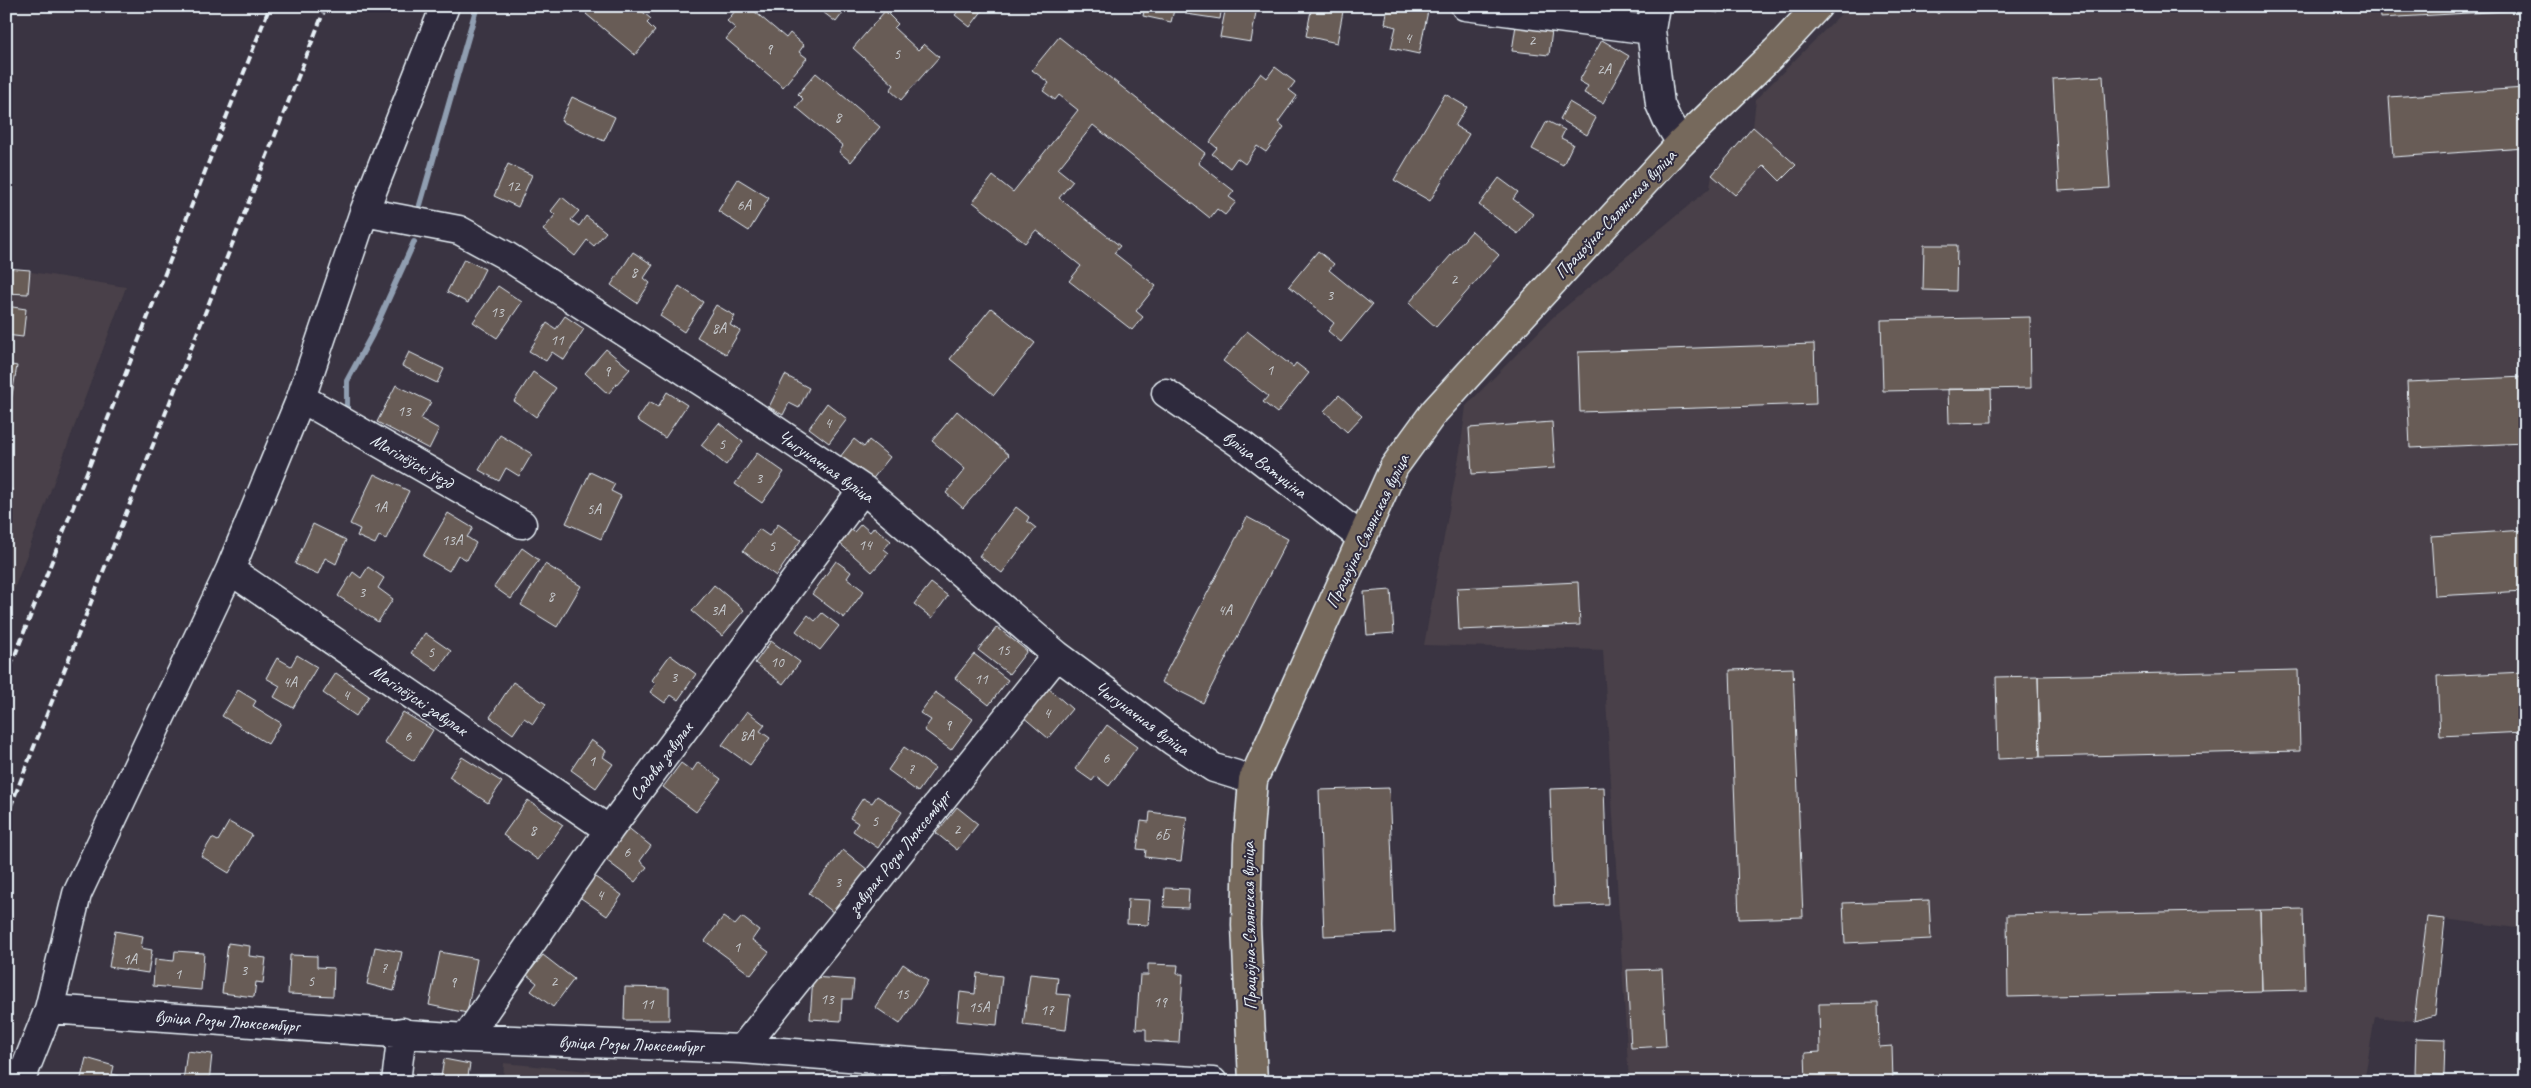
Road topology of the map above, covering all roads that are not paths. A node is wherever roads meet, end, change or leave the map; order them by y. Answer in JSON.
{"nodes":[{"id":1,"x":445,"y":6,"type":"edge"},
{"id":2,"x":1466,"y":6,"type":"edge"},
{"id":3,"x":1818,"y":6,"type":"edge"},
{"id":4,"x":1653,"y":18,"type":"edge"},
{"id":5,"x":1681,"y":143,"type":"junction"},
{"id":6,"x":364,"y":212,"type":"junction"},
{"id":7,"x":1166,"y":393,"type":"dead end"},
{"id":8,"x":301,"y":398,"type":"junction"},
{"id":9,"x":863,"y":489,"type":"junction"},
{"id":10,"x":522,"y":524,"type":"dead end"},
{"id":11,"x":1362,"y":538,"type":"junction"},
{"id":12,"x":230,"y":570,"type":"junction"},
{"id":13,"x":1057,"y":655,"type":"junction"},
{"id":14,"x":1253,"y":780,"type":"junction"},
{"id":15,"x":609,"y":830,"type":"junction"},
{"id":16,"x":49,"y":1010,"type":"junction"},
{"id":17,"x":402,"y":1032,"type":"junction"},
{"id":18,"x":466,"y":1038,"type":"junction"},
{"id":19,"x":742,"y":1049,"type":"junction"},
{"id":20,"x":885,"y":1071,"type":"edge"},
{"id":21,"x":1082,"y":1078,"type":"edge"},
{"id":22,"x":20,"y":1082,"type":"edge"},
{"id":23,"x":396,"y":1082,"type":"edge"},
{"id":24,"x":1213,"y":1082,"type":"edge"},
{"id":25,"x":1254,"y":1082,"type":"edge"}],
"edges":[{"from":1,"to":6,"type":"street"},
{"from":2,"to":4,"type":"street"},
{"from":3,"to":5,"type":"main road","name":"Працоўна-Сялянская вуліца"},
{"from":4,"to":5,"type":"street"},
{"from":5,"to":11,"type":"main road","name":"Працоўна-Сялянская вуліца"},
{"from":6,"to":8,"type":"street"},
{"from":6,"to":9,"type":"street","name":"Чыгуначная вуліца"},
{"from":7,"to":11,"type":"street","name":"вуліца Ватуціна"},
{"from":8,"to":10,"type":"street","name":"Магілёўскі ўезд"},
{"from":8,"to":12,"type":"street"},
{"from":9,"to":13,"type":"street","name":"Чыгуначная вуліца"},
{"from":9,"to":15,"type":"street","name":"Садовы завулак"},
{"from":11,"to":14,"type":"main road","name":"Працоўна-Сялянская вуліца"},
{"from":12,"to":15,"type":"street","name":"Магілёўскі завулак"},
{"from":12,"to":16,"type":"street"},
{"from":13,"to":14,"type":"street","name":"Чыгуначная вуліца"},
{"from":13,"to":19,"type":"street","name":"завулак Розы Люксембург"},
{"from":14,"to":25,"type":"main road","name":"Працоўна-Сялянская вуліца"},
{"from":15,"to":18,"type":"street","name":"Садовы завулак"},
{"from":16,"to":17,"type":"street","name":"вуліца Розы Люксембург"},
{"from":16,"to":22,"type":"street"},
{"from":17,"to":18,"type":"street","name":"вуліца Розы Люксембург"},
{"from":17,"to":23,"type":"street"},
{"from":18,"to":19,"type":"street","name":"вуліца Розы Люксембург"},
{"from":19,"to":20,"type":"street","name":"вуліца Розы Люксембург"},
{"from":20,"to":21,"type":"street","name":"вуліца Розы Люксембург"},
{"from":21,"to":24,"type":"street","name":"вуліца Розы Люксембург"}]}
